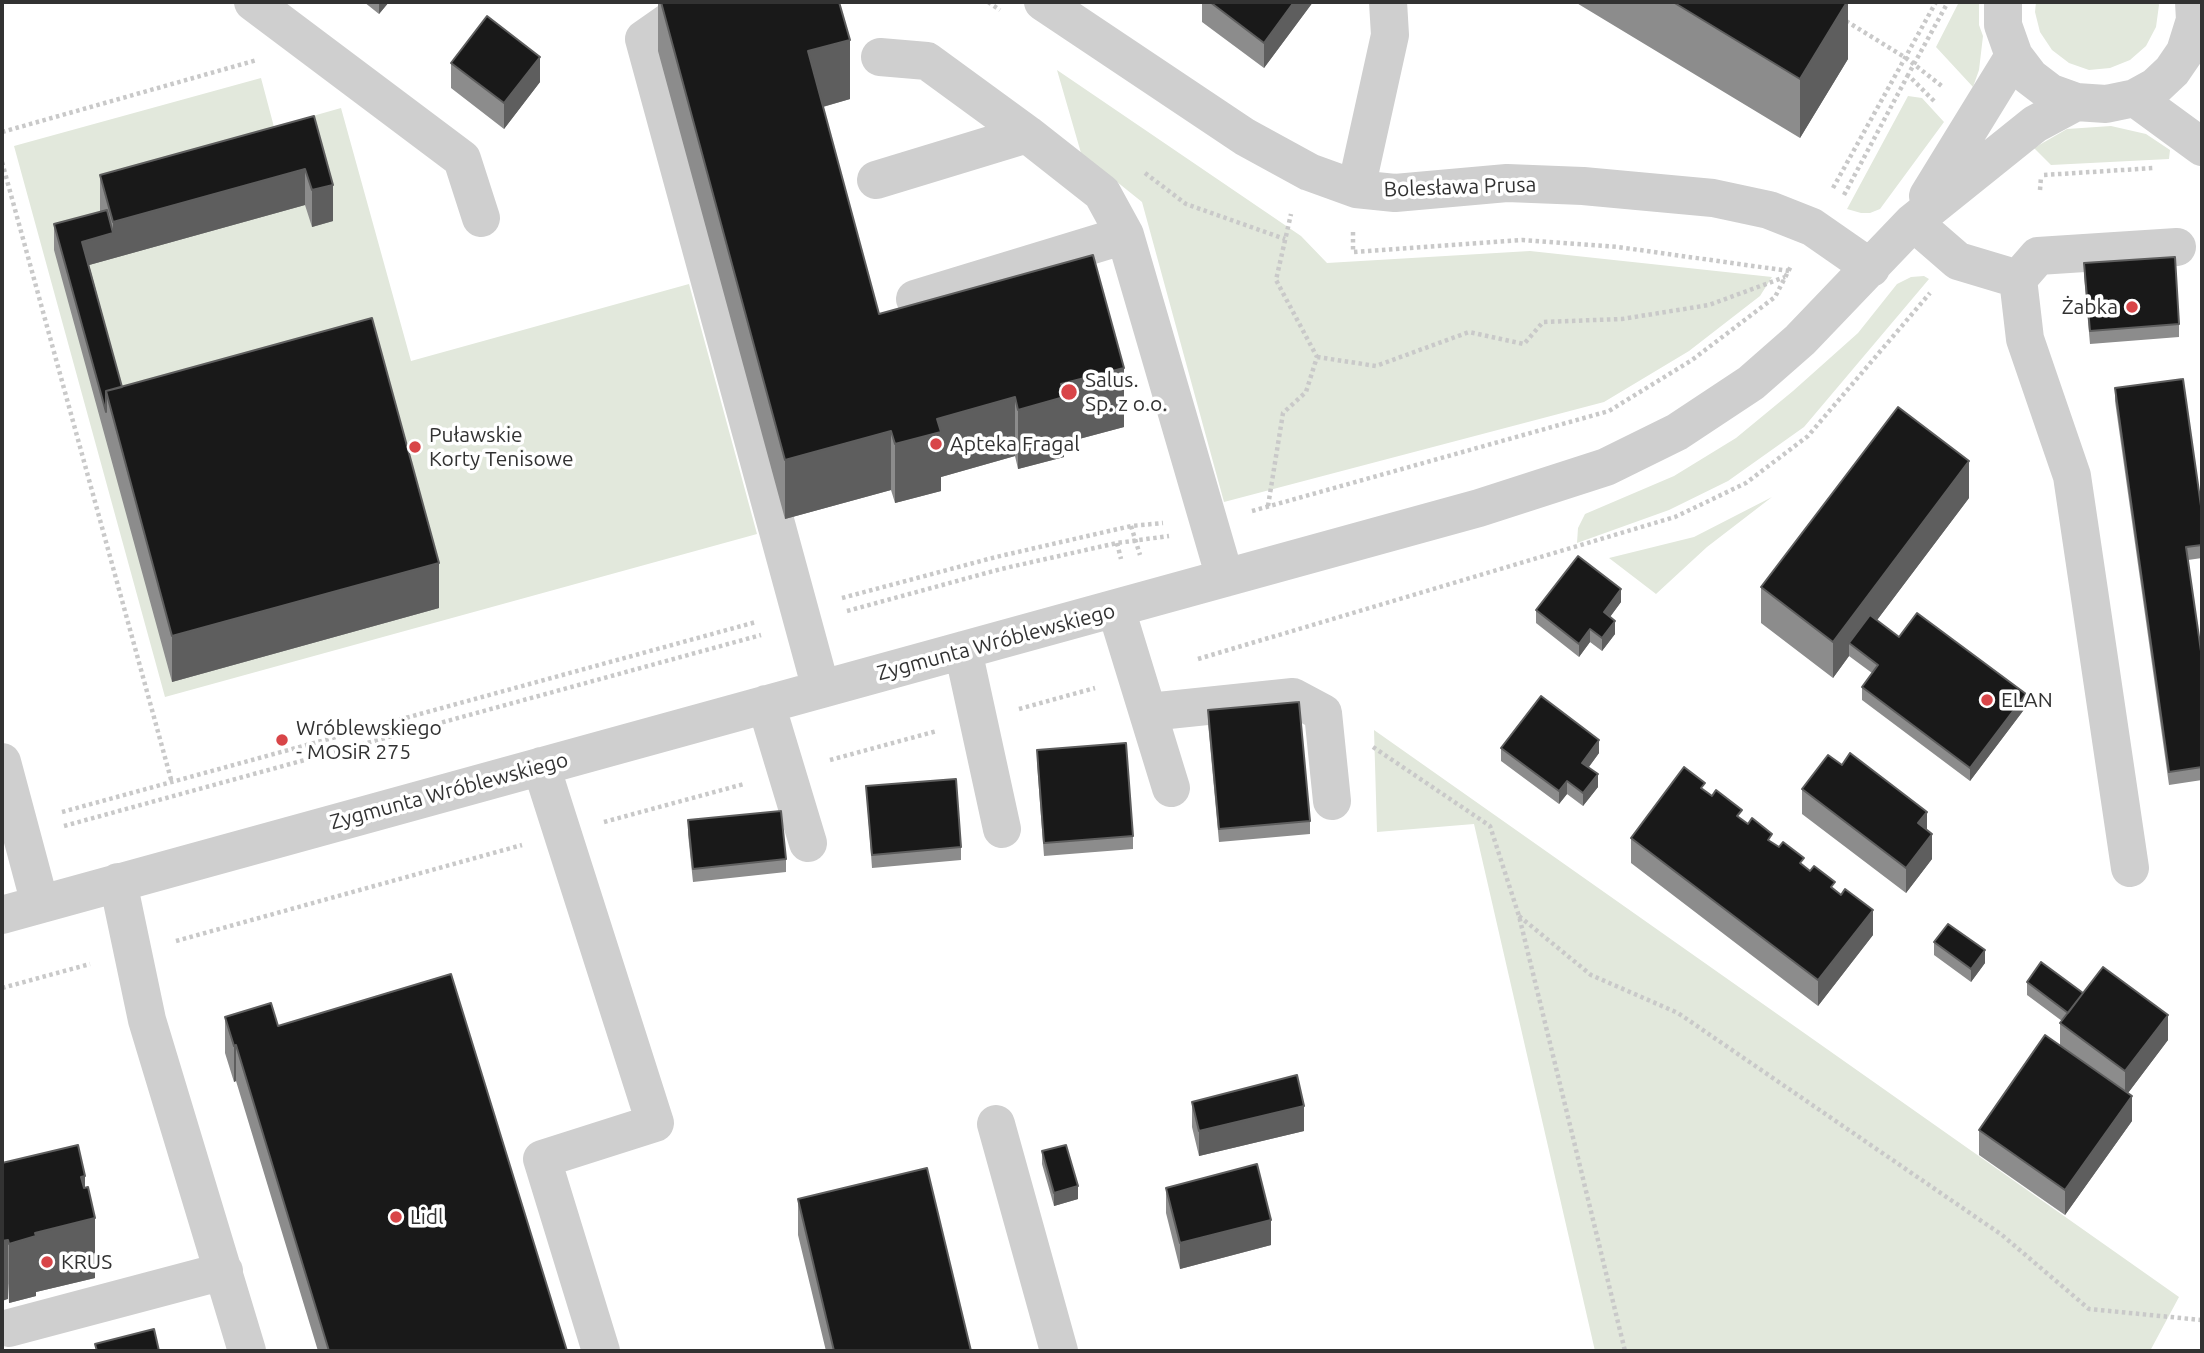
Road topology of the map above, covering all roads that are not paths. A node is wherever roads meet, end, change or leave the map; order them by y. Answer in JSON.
{"nodes":[{"id":1,"x":254,"y":2,"type":"edge"},
{"id":2,"x":1388,"y":2,"type":"edge"},
{"id":3,"x":2003,"y":2,"type":"edge"},
{"id":4,"x":2194,"y":2,"type":"edge"},
{"id":5,"x":1053,"y":4,"type":"edge"},
{"id":6,"x":674,"y":18,"type":"edge"},
{"id":7,"x":2014,"y":56,"type":"junction"},
{"id":8,"x":880,"y":57,"type":"dead end"},
{"id":9,"x":2194,"y":65,"type":"edge"},
{"id":10,"x":2135,"y":98,"type":"junction"},
{"id":11,"x":2077,"y":102,"type":"junction"},
{"id":12,"x":1027,"y":134,"type":"junction"},
{"id":13,"x":2201,"y":146,"type":"edge"},
{"id":14,"x":876,"y":180,"type":"dead end"},
{"id":15,"x":1356,"y":189,"type":"junction"},
{"id":16,"x":481,"y":218,"type":"dead end"},
{"id":17,"x":1913,"y":222,"type":"junction"},
{"id":18,"x":1125,"y":235,"type":"junction"},
{"id":19,"x":2177,"y":247,"type":"dead end"},
{"id":20,"x":1871,"y":268,"type":"junction"},
{"id":21,"x":2018,"y":279,"type":"junction"},
{"id":22,"x":915,"y":299,"type":"dead end"},
{"id":23,"x":1225,"y":578,"type":"junction"},
{"id":24,"x":1116,"y":609,"type":"junction"},
{"id":25,"x":963,"y":650,"type":"junction"},
{"id":26,"x":821,"y":690,"type":"junction"},
{"id":27,"x":766,"y":704,"type":"junction"},
{"id":28,"x":1149,"y":712,"type":"junction"},
{"id":29,"x":2,"y":765,"type":"edge"},
{"id":30,"x":541,"y":766,"type":"junction"},
{"id":31,"x":1171,"y":788,"type":"dead end"},
{"id":32,"x":1332,"y":801,"type":"dead end"},
{"id":33,"x":1002,"y":829,"type":"dead end"},
{"id":34,"x":808,"y":843,"type":"dead end"},
{"id":35,"x":2130,"y":868,"type":"dead end"},
{"id":36,"x":118,"y":882,"type":"junction"},
{"id":37,"x":40,"y":904,"type":"junction"},
{"id":38,"x":2,"y":915,"type":"edge"},
{"id":39,"x":996,"y":1124,"type":"dead end"},
{"id":40,"x":224,"y":1271,"type":"junction"},
{"id":41,"x":9,"y":1328,"type":"dead end"},
{"id":42,"x":247,"y":1351,"type":"edge"},
{"id":43,"x":601,"y":1351,"type":"edge"},
{"id":44,"x":1059,"y":1351,"type":"edge"}],
"edges":[{"from":1,"to":16,"type":"street"},
{"from":2,"to":15,"type":"street"},
{"from":3,"to":7,"type":"street"},
{"from":4,"to":9,"type":"street"},
{"from":5,"to":15,"type":"street","name":"Bolesława Prusa"},
{"from":6,"to":26,"type":"street"},
{"from":7,"to":11,"type":"street"},
{"from":7,"to":17,"type":"street","name":"Zygmunta Wróblewskiego"},
{"from":8,"to":12,"type":"street"},
{"from":9,"to":10,"type":"street"},
{"from":10,"to":11,"type":"street"},
{"from":10,"to":13,"type":"street"},
{"from":11,"to":17,"type":"street","name":"Zygmunta Wróblewskiego"},
{"from":12,"to":14,"type":"street"},
{"from":12,"to":18,"type":"street"},
{"from":15,"to":20,"type":"street","name":"Bolesława Prusa"},
{"from":17,"to":20,"type":"street","name":"Zygmunta Wróblewskiego"},
{"from":17,"to":21,"type":"street"},
{"from":18,"to":22,"type":"street"},
{"from":18,"to":23,"type":"street"},
{"from":19,"to":21,"type":"street"},
{"from":20,"to":23,"type":"street","name":"Zygmunta Wróblewskiego"},
{"from":21,"to":35,"type":"street"},
{"from":23,"to":24,"type":"street","name":"Zygmunta Wróblewskiego"},
{"from":24,"to":25,"type":"street","name":"Zygmunta Wróblewskiego"},
{"from":24,"to":28,"type":"street"},
{"from":25,"to":26,"type":"street","name":"Zygmunta Wróblewskiego"},
{"from":25,"to":33,"type":"street"},
{"from":26,"to":27,"type":"street","name":"Zygmunta Wróblewskiego"},
{"from":27,"to":30,"type":"street","name":"Zygmunta Wróblewskiego"},
{"from":27,"to":34,"type":"street"},
{"from":28,"to":31,"type":"street"},
{"from":28,"to":32,"type":"street"},
{"from":29,"to":37,"type":"street"},
{"from":30,"to":36,"type":"street","name":"Zygmunta Wróblewskiego"},
{"from":30,"to":43,"type":"street"},
{"from":36,"to":37,"type":"street","name":"Zygmunta Wróblewskiego"},
{"from":36,"to":40,"type":"street"},
{"from":37,"to":38,"type":"street","name":"Zygmunta Wróblewskiego"},
{"from":39,"to":44,"type":"street"},
{"from":40,"to":41,"type":"street"},
{"from":40,"to":42,"type":"street"}]}
